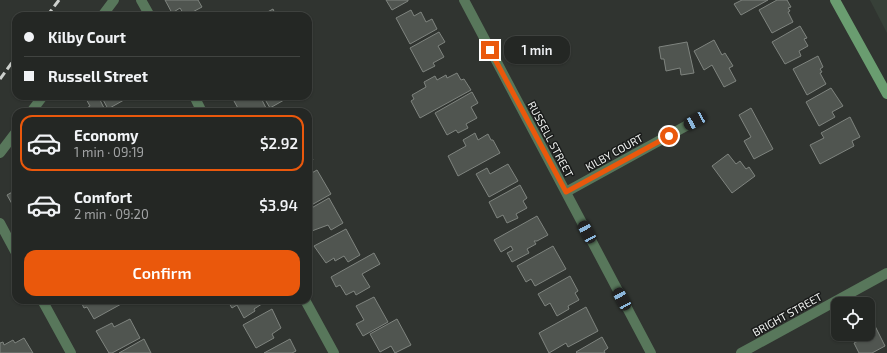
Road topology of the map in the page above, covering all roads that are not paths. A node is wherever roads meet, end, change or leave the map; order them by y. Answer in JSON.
{"nodes":[{"id":1,"x":114,"y":0,"type":"edge"},
{"id":2,"x":141,"y":0,"type":"edge"},
{"id":3,"x":464,"y":0,"type":"edge"},
{"id":4,"x":835,"y":0,"type":"edge"},
{"id":5,"x":105,"y":12,"type":"edge"},
{"id":6,"x":148,"y":12,"type":"edge"},
{"id":7,"x":887,"y":94,"type":"edge"},
{"id":8,"x":695,"y":121,"type":"dead end"},
{"id":9,"x":12,"y":137,"type":"edge"},
{"id":10,"x":0,"y":153,"type":"edge"},
{"id":11,"x":566,"y":192,"type":"junction"},
{"id":12,"x":0,"y":223,"type":"edge"},
{"id":13,"x":12,"y":246,"type":"edge"},
{"id":14,"x":887,"y":274,"type":"edge"},
{"id":15,"x":44,"y":304,"type":"edge"},
{"id":16,"x":307,"y":304,"type":"edge"},
{"id":17,"x":70,"y":353,"type":"edge"},
{"id":18,"x":334,"y":353,"type":"edge"},
{"id":19,"x":651,"y":353,"type":"edge"},
{"id":20,"x":741,"y":353,"type":"edge"}],
"edges":[{"from":1,"to":5,"type":"street"},
{"from":2,"to":6,"type":"street"},
{"from":3,"to":11,"type":"street","name":"RUSSELL STREET"},
{"from":4,"to":7,"type":"main road"},
{"from":8,"to":11,"type":"street","name":"KILBY COURT"},
{"from":9,"to":10,"type":"street"},
{"from":11,"to":19,"type":"street","name":"RUSSELL STREET"},
{"from":12,"to":13,"type":"street"},
{"from":14,"to":20,"type":"street","name":"BRIGHT STREET"},
{"from":15,"to":17,"type":"street"},
{"from":16,"to":18,"type":"street"}]}
